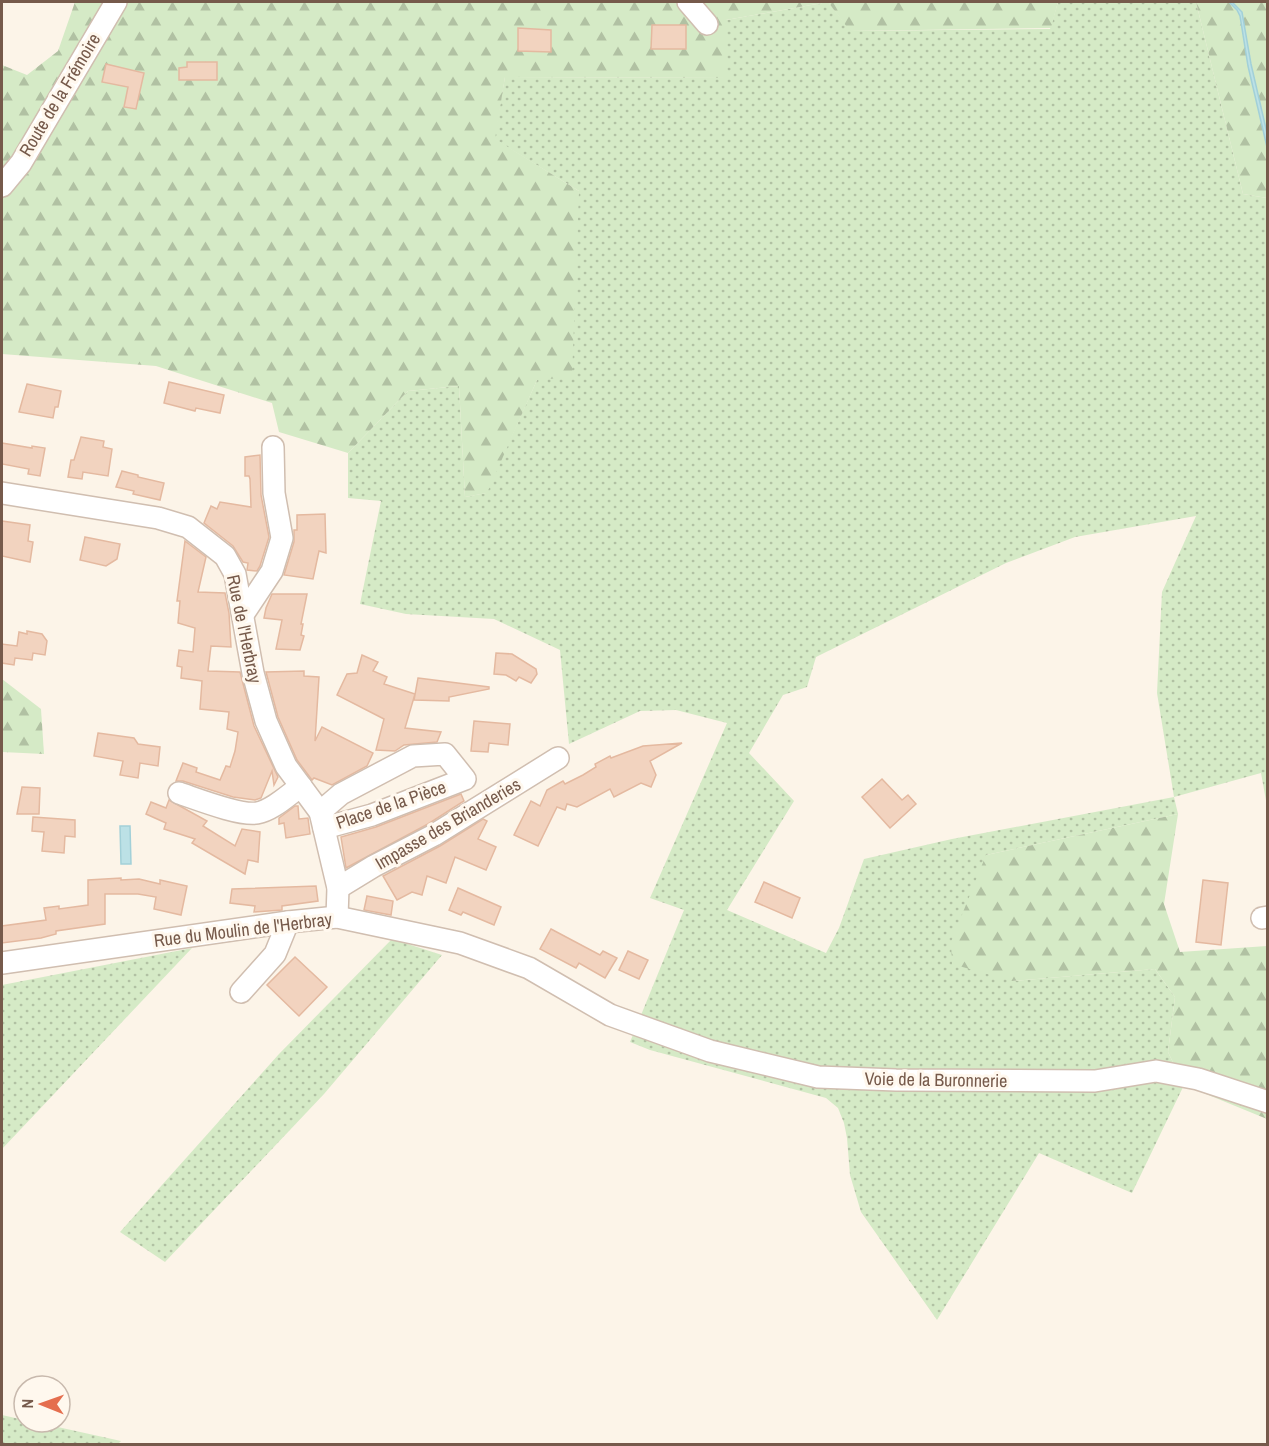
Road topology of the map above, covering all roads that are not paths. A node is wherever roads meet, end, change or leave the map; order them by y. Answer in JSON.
{"nodes":[{"id":1,"x":116,"y":2,"type":"edge"},
{"id":2,"x":688,"y":2,"type":"edge"},
{"id":3,"x":707,"y":24,"type":"dead end"},
{"id":4,"x":2,"y":186,"type":"edge"},
{"id":5,"x":273,"y":447,"type":"dead end"},
{"id":6,"x":2,"y":493,"type":"edge"},
{"id":7,"x":244,"y":613,"type":"junction"},
{"id":8,"x":558,"y":758,"type":"dead end"},
{"id":9,"x":465,"y":779,"type":"junction"},
{"id":10,"x":301,"y":786,"type":"junction"},
{"id":11,"x":179,"y":793,"type":"dead end"},
{"id":12,"x":482,"y":806,"type":"junction"},
{"id":13,"x":322,"y":820,"type":"junction"},
{"id":14,"x":338,"y":888,"type":"junction"},
{"id":15,"x":337,"y":917,"type":"junction"},
{"id":16,"x":288,"y":922,"type":"junction"},
{"id":17,"x":2,"y":963,"type":"edge"},
{"id":18,"x":241,"y":992,"type":"dead end"},
{"id":19,"x":610,"y":1014,"type":"joint"},
{"id":20,"x":1268,"y":1102,"type":"edge"}],
"edges":[{"from":1,"to":4,"type":"street","name":"Route de la Frémoire"},
{"from":2,"to":3,"type":"street"},
{"from":5,"to":7,"type":"street"},
{"from":6,"to":7,"type":"street","name":"Rue de l'Herbray"},
{"from":7,"to":10,"type":"street","name":"Rue de l'Herbray"},
{"from":8,"to":12,"type":"street","name":"Impasse des Brianderies"},
{"from":9,"to":12,"type":"street"},
{"from":9,"to":13,"type":"street","name":"Place de la Pièce"},
{"from":9,"to":13,"type":"street","name":"Place de la Pièce"},
{"from":10,"to":11,"type":"street"},
{"from":10,"to":13,"type":"street","name":"Rue de l'Herbray"},
{"from":12,"to":14,"type":"street","name":"Impasse des Brianderies"},
{"from":13,"to":14,"type":"street","name":"Rue de l'Herbray"},
{"from":14,"to":15,"type":"street","name":"Rue de l'Herbray"},
{"from":15,"to":16,"type":"street","name":"Rue du Moulin de l'Herbray"},
{"from":15,"to":19,"type":"street","name":"Rue du Moulin de l'Herbray"},
{"from":16,"to":17,"type":"street","name":"Rue du Moulin de l'Herbray"},
{"from":16,"to":18,"type":"street"},
{"from":19,"to":20,"type":"street","name":"Voie de la Buronnerie"}]}
